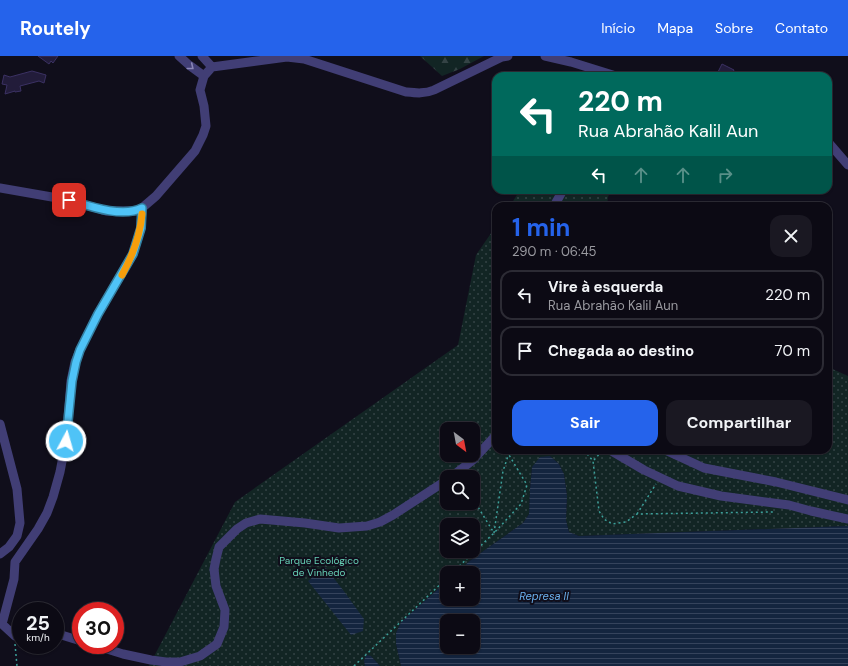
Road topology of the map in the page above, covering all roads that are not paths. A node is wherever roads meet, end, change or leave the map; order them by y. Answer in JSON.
{"nodes":[{"id":1,"x":179,"y":56,"type":"edge"},
{"id":2,"x":202,"y":56,"type":"edge"},
{"id":3,"x":508,"y":56,"type":"edge"},
{"id":4,"x":545,"y":56,"type":"edge"},
{"id":5,"x":572,"y":59,"type":"edge"},
{"id":6,"x":212,"y":67,"type":"junction"},
{"id":7,"x":606,"y":72,"type":"edge"},
{"id":8,"x":204,"y":76,"type":"junction"},
{"id":9,"x":832,"y":147,"type":"edge"},
{"id":10,"x":848,"y":165,"type":"edge"},
{"id":11,"x":0,"y":188,"type":"edge"},
{"id":12,"x":142,"y":208,"type":"junction"},
{"id":13,"x":0,"y":424,"type":"edge"},
{"id":14,"x":492,"y":440,"type":"edge"},
{"id":15,"x":616,"y":454,"type":"edge"},
{"id":16,"x":674,"y":454,"type":"edge"},
{"id":17,"x":460,"y":470,"type":"edge"},
{"id":18,"x":440,"y":485,"type":"edge"},
{"id":19,"x":848,"y":500,"type":"edge"},
{"id":20,"x":848,"y":519,"type":"edge"},
{"id":21,"x":0,"y":554,"type":"edge"},
{"id":22,"x":12,"y":631,"type":"edge"},
{"id":23,"x":123,"y":654,"type":"edge"}],
"edges":[{"from":1,"to":8,"type":"street","one_way":true},
{"from":2,"to":6,"type":"street"},
{"from":3,"to":6,"type":"street"},
{"from":4,"to":5,"type":"street"},
{"from":5,"to":7,"type":"street"},
{"from":6,"to":8,"type":"street"},
{"from":8,"to":12,"type":"street"},
{"from":9,"to":10,"type":"street"},
{"from":11,"to":12,"type":"street"},
{"from":12,"to":22,"type":"street"},
{"from":13,"to":21,"type":"street"},
{"from":14,"to":17,"type":"street"},
{"from":15,"to":20,"type":"street"},
{"from":16,"to":19,"type":"street"},
{"from":18,"to":23,"type":"street"}]}
